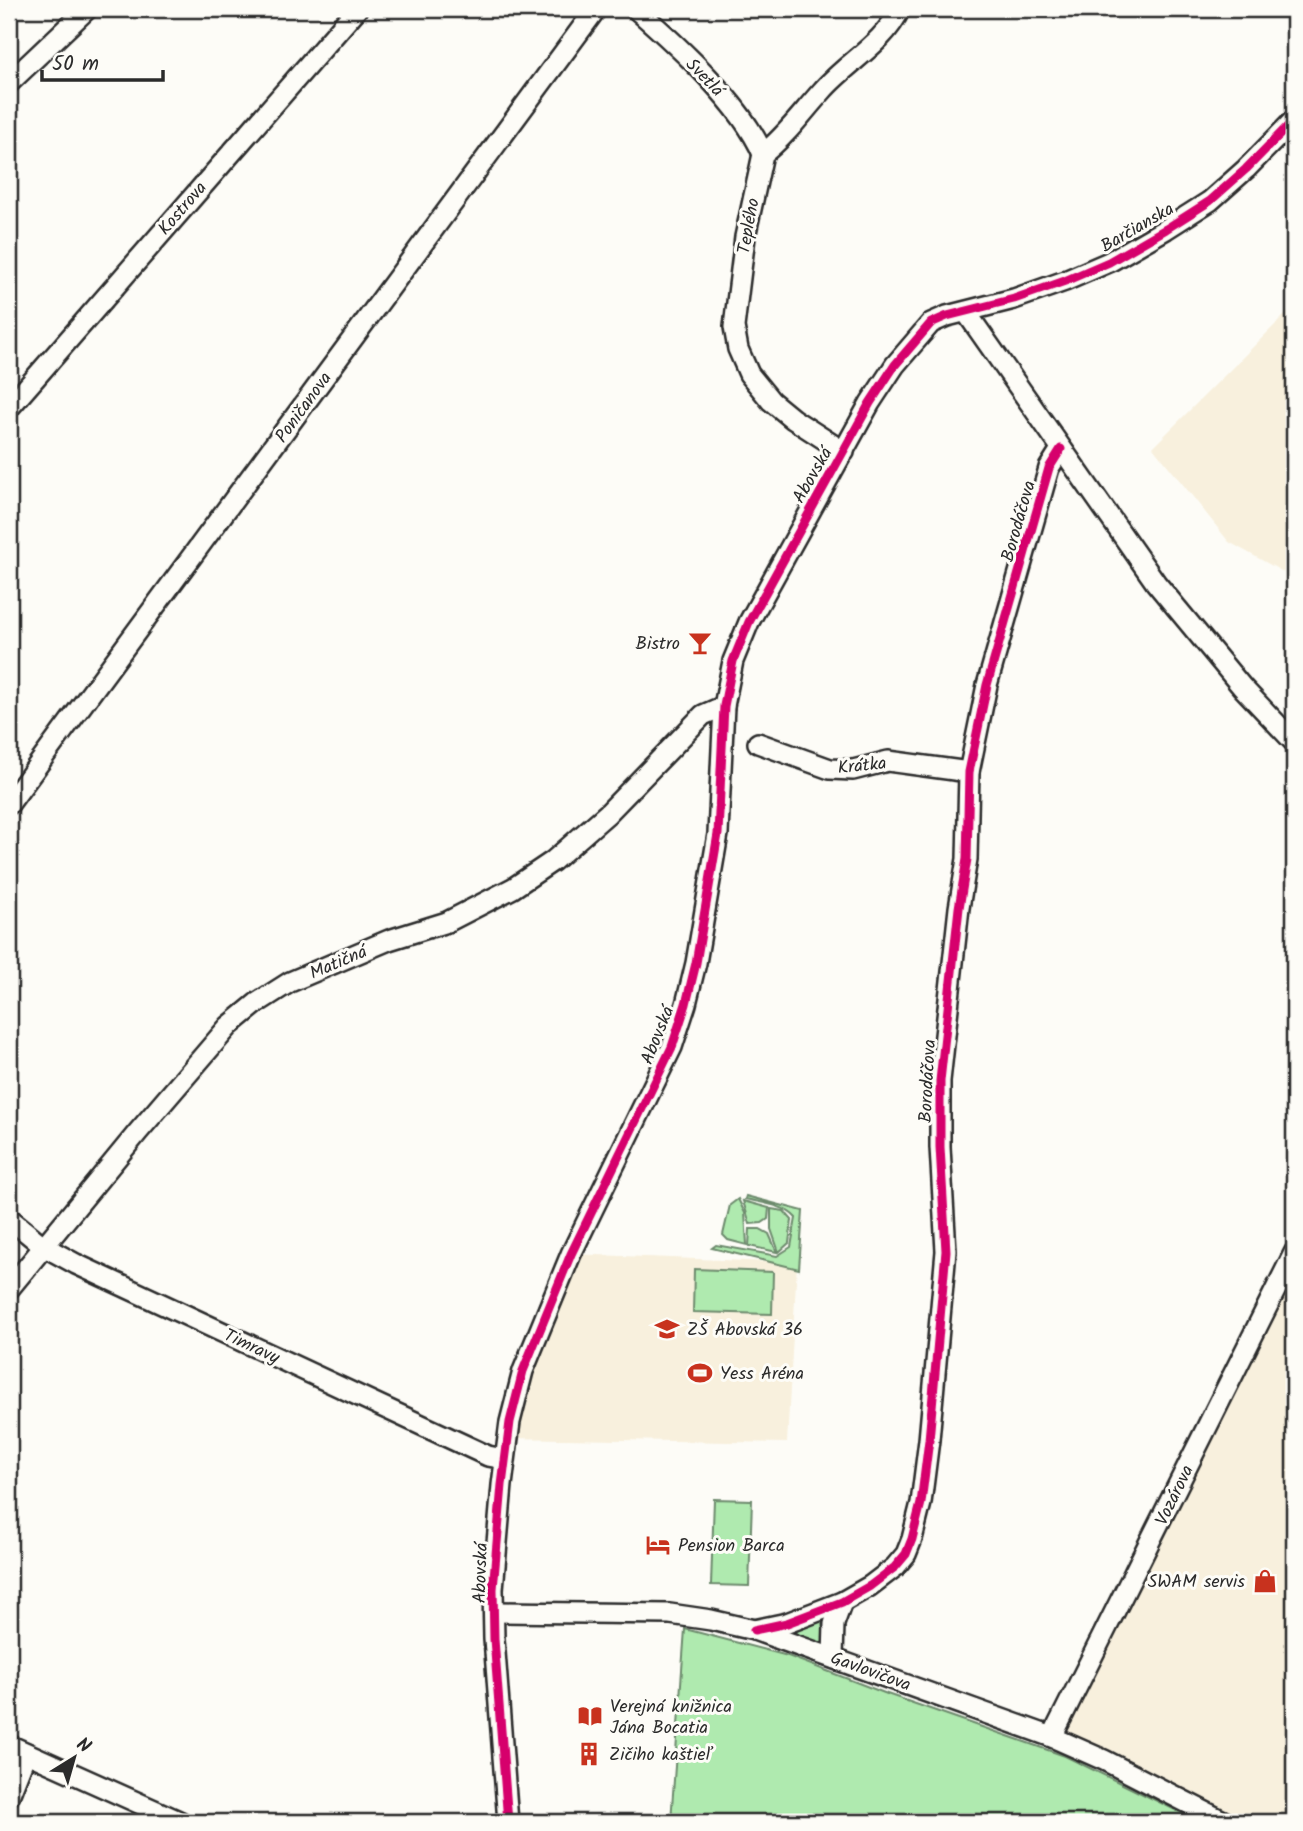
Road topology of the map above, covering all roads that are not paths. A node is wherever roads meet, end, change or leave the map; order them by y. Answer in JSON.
{"nodes":[{"id":1,"x":87,"y":9,"type":"edge"},
{"id":2,"x":358,"y":9,"type":"edge"},
{"id":3,"x":596,"y":9,"type":"edge"},
{"id":4,"x":900,"y":9,"type":"edge"},
{"id":5,"x":645,"y":12,"type":"edge"},
{"id":6,"x":9,"y":83,"type":"edge"},
{"id":7,"x":1294,"y":120,"type":"edge"},
{"id":8,"x":762,"y":154,"type":"junction"},
{"id":9,"x":966,"y":312,"type":"junction"},
{"id":10,"x":9,"y":408,"type":"edge"},
{"id":11,"x":1061,"y":449,"type":"junction"},
{"id":12,"x":844,"y":452,"type":"junction"},
{"id":13,"x":723,"y":706,"type":"junction"},
{"id":14,"x":1294,"y":742,"type":"edge"},
{"id":15,"x":758,"y":743,"type":"dead end"},
{"id":16,"x":969,"y":772,"type":"junction"},
{"id":17,"x":9,"y":804,"type":"edge"},
{"id":18,"x":9,"y":1217,"type":"edge"},
{"id":19,"x":43,"y":1246,"type":"junction"},
{"id":20,"x":1294,"y":1253,"type":"edge"},
{"id":21,"x":9,"y":1289,"type":"edge"},
{"id":22,"x":505,"y":1459,"type":"junction"},
{"id":23,"x":842,"y":1602,"type":"junction"},
{"id":24,"x":494,"y":1612,"type":"junction"},
{"id":25,"x":754,"y":1630,"type":"junction"},
{"id":26,"x":833,"y":1657,"type":"junction"},
{"id":27,"x":1052,"y":1737,"type":"junction"},
{"id":28,"x":17,"y":1749,"type":"edge"},
{"id":29,"x":9,"y":1796,"type":"edge"},
{"id":30,"x":181,"y":1822,"type":"edge"},
{"id":31,"x":508,"y":1822,"type":"edge"},
{"id":32,"x":1225,"y":1822,"type":"edge"}],
"edges":[{"from":1,"to":6,"type":"street"},
{"from":2,"to":10,"type":"street","name":"Kostrova"},
{"from":3,"to":17,"type":"street","name":"Poničanova"},
{"from":4,"to":8,"type":"street"},
{"from":5,"to":8,"type":"street","name":"Svetlá"},
{"from":7,"to":9,"type":"street","name":"Barčianska"},
{"from":8,"to":12,"type":"street","name":"Teplého"},
{"from":9,"to":11,"type":"street"},
{"from":9,"to":12,"type":"street","name":"Abovská"},
{"from":11,"to":14,"type":"street"},
{"from":11,"to":16,"type":"street","name":"Borodáčova"},
{"from":12,"to":13,"type":"street","name":"Abovská"},
{"from":13,"to":19,"type":"street","name":"Matičná"},
{"from":13,"to":22,"type":"street","name":"Abovská"},
{"from":15,"to":16,"type":"street","name":"Krátka"},
{"from":16,"to":23,"type":"street","name":"Borodáčova"},
{"from":18,"to":19,"type":"street","name":"Timravy"},
{"from":19,"to":21,"type":"street","name":"Matičná"},
{"from":19,"to":22,"type":"street","name":"Timravy"},
{"from":20,"to":27,"type":"street","name":"Vozárova"},
{"from":22,"to":24,"type":"street","name":"Abovská"},
{"from":23,"to":25,"type":"street","name":"Borodáčova"},
{"from":23,"to":26,"type":"street"},
{"from":24,"to":25,"type":"street","name":"Gavlovičova"},
{"from":24,"to":31,"type":"street","name":"Abovská"},
{"from":25,"to":26,"type":"street","name":"Gavlovičova"},
{"from":26,"to":27,"type":"street","name":"Gavlovičova"},
{"from":27,"to":32,"type":"street","name":"Gavlovičova"},
{"from":28,"to":29,"type":"street"},
{"from":28,"to":30,"type":"street"}]}
